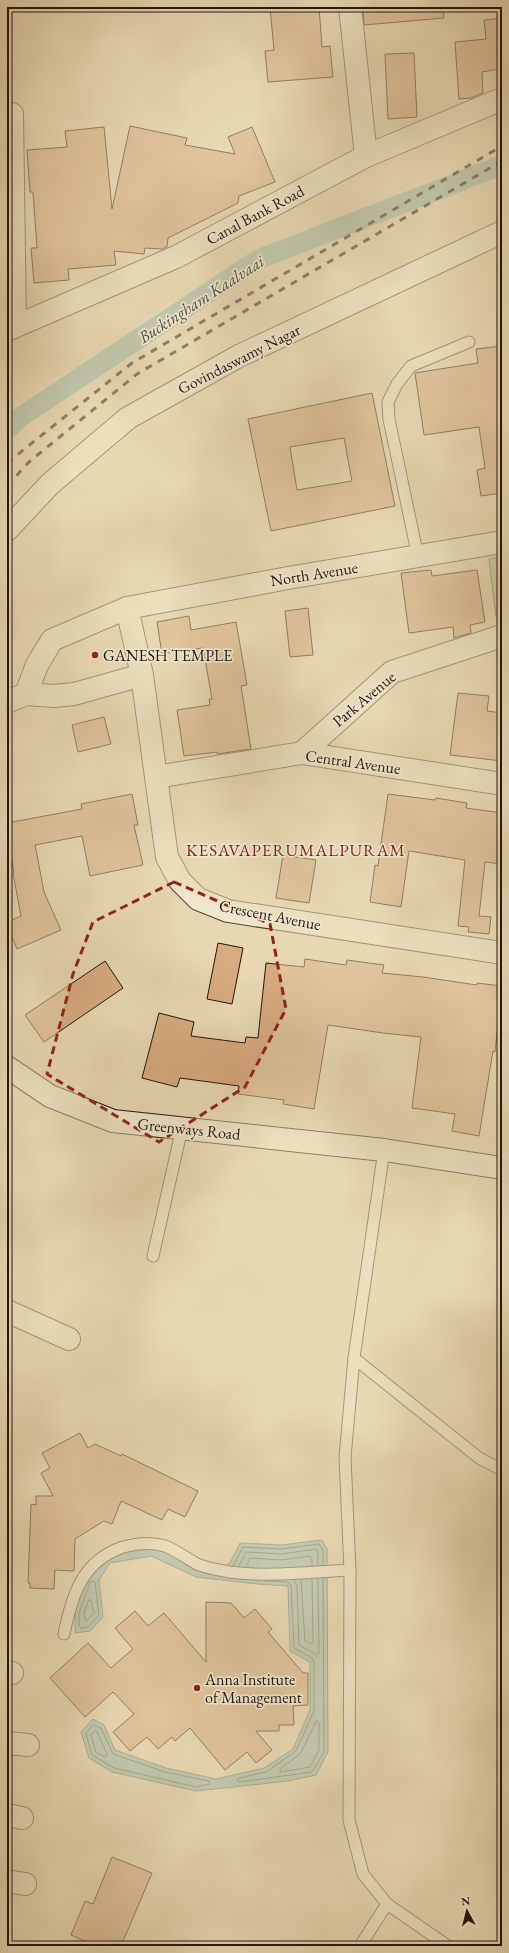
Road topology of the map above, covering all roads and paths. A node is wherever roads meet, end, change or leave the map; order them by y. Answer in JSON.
{"nodes":[{"id":1,"x":350,"y":7,"type":"edge"},
{"id":2,"x":502,"y":99,"type":"edge"},
{"id":3,"x":12,"y":114,"type":"dead end"},
{"id":4,"x":366,"y":156,"type":"junction"},
{"id":5,"x":502,"y":232,"type":"edge"},
{"id":6,"x":11,"y":328,"type":"edge"},
{"id":7,"x":468,"y":342,"type":"dead end"},
{"id":8,"x":7,"y":530,"type":"edge"},
{"id":9,"x":502,"y":542,"type":"edge"},
{"id":10,"x":418,"y":557,"type":"junction"},
{"id":11,"x":127,"y":608,"type":"junction"},
{"id":12,"x":502,"y":636,"type":"edge"},
{"id":13,"x":142,"y":675,"type":"junction"},
{"id":14,"x":17,"y":698,"type":"edge"},
{"id":15,"x":302,"y":753,"type":"junction"},
{"id":16,"x":156,"y":777,"type":"junction"},
{"id":17,"x":502,"y":784,"type":"edge"},
{"id":18,"x":502,"y":954,"type":"edge"},
{"id":19,"x":7,"y":1067,"type":"edge"},
{"id":20,"x":182,"y":1128,"type":"junction"},
{"id":21,"x":384,"y":1150,"type":"junction"},
{"id":22,"x":502,"y":1168,"type":"edge"},
{"id":23,"x":153,"y":1256,"type":"dead end"},
{"id":24,"x":7,"y":1311,"type":"edge"},
{"id":25,"x":69,"y":1339,"type":"dead end"},
{"id":26,"x":354,"y":1358,"type":"junction"},
{"id":27,"x":502,"y":1470,"type":"edge"},
{"id":28,"x":350,"y":1570,"type":"junction"},
{"id":29,"x":64,"y":1634,"type":"dead end"},
{"id":30,"x":387,"y":1904,"type":"junction"},
{"id":31,"x":360,"y":1946,"type":"edge"},
{"id":32,"x":448,"y":1946,"type":"edge"}],
"edges":[{"from":1,"to":4,"type":"street"},
{"from":2,"to":4,"type":"street","name":"Canal Bank Road"},
{"from":3,"to":6,"type":"street"},
{"from":4,"to":6,"type":"street","name":"Canal Bank Road"},
{"from":5,"to":8,"type":"street","name":"Govindaswamy Nagar"},
{"from":7,"to":10,"type":"lane"},
{"from":9,"to":10,"type":"street","name":"North Avenue"},
{"from":10,"to":11,"type":"street","name":"North Avenue"},
{"from":11,"to":13,"type":"street","name":"Crescent Avenue"},
{"from":11,"to":14,"type":"street","name":"North Avenue"},
{"from":12,"to":15,"type":"street","name":"Park Avenue"},
{"from":13,"to":14,"type":"street"},
{"from":13,"to":16,"type":"street","name":"Crescent Avenue"},
{"from":15,"to":16,"type":"street","name":"Central Avenue"},
{"from":15,"to":17,"type":"street","name":"Central Avenue"},
{"from":16,"to":18,"type":"street","name":"Crescent Avenue"},
{"from":19,"to":20,"type":"street","name":"Greenways Road"},
{"from":20,"to":21,"type":"street","name":"Greenways Road"},
{"from":20,"to":23,"type":"lane"},
{"from":21,"to":22,"type":"street","name":"Greenways Road"},
{"from":21,"to":26,"type":"lane"},
{"from":24,"to":25,"type":"street"},
{"from":26,"to":27,"type":"lane"},
{"from":26,"to":28,"type":"lane"},
{"from":28,"to":29,"type":"lane"},
{"from":28,"to":30,"type":"lane"},
{"from":30,"to":31,"type":"lane"},
{"from":30,"to":32,"type":"lane"}]}
